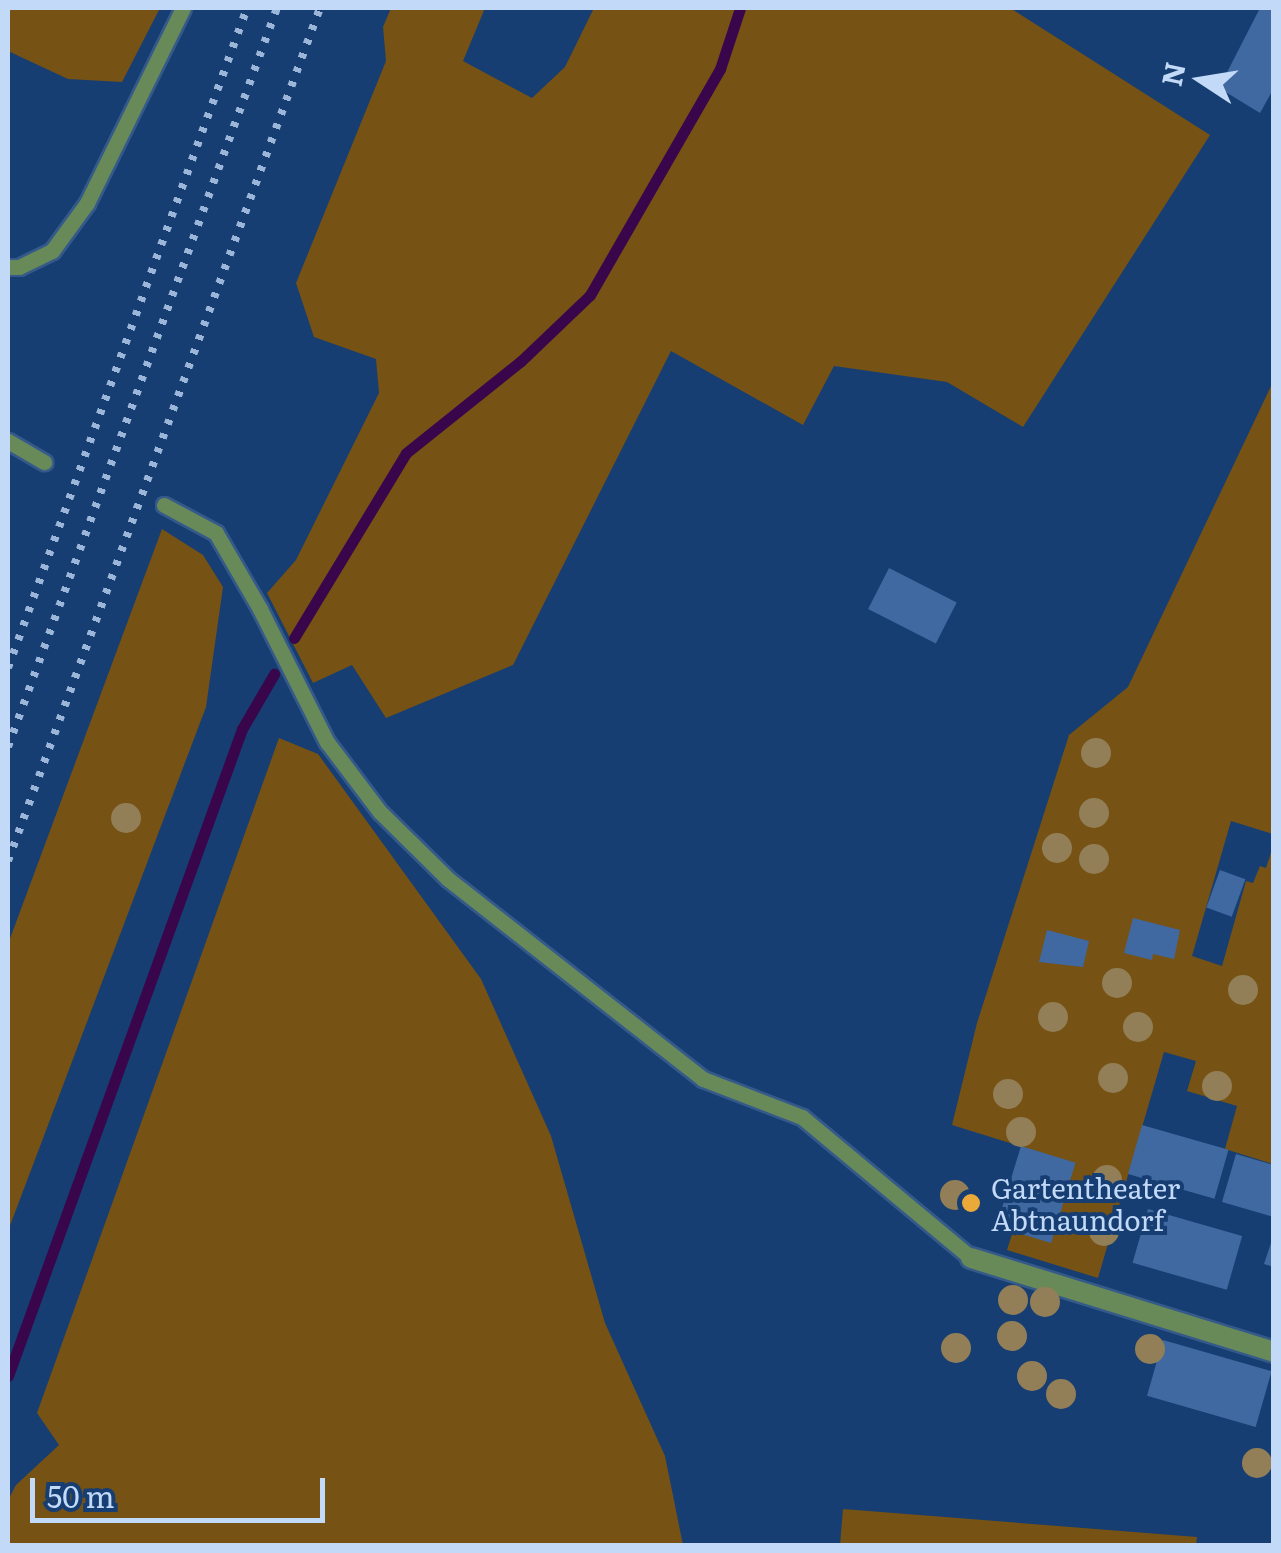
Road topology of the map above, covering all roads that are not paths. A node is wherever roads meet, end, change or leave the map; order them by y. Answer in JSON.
{"nodes":[{"id":1,"x":183,"y":8,"type":"edge"},
{"id":2,"x":8,"y":267,"type":"edge"},
{"id":3,"x":8,"y":441,"type":"edge"},
{"id":4,"x":44,"y":462,"type":"dead end"},
{"id":5,"x":164,"y":505,"type":"dead end"},
{"id":6,"x":972,"y":1258,"type":"joint"},
{"id":7,"x":1274,"y":1352,"type":"edge"}],
"edges":[{"from":1,"to":2,"type":"lane"},
{"from":3,"to":4,"type":"lane"},
{"from":5,"to":6,"type":"lane"},
{"from":6,"to":7,"type":"street"}]}
